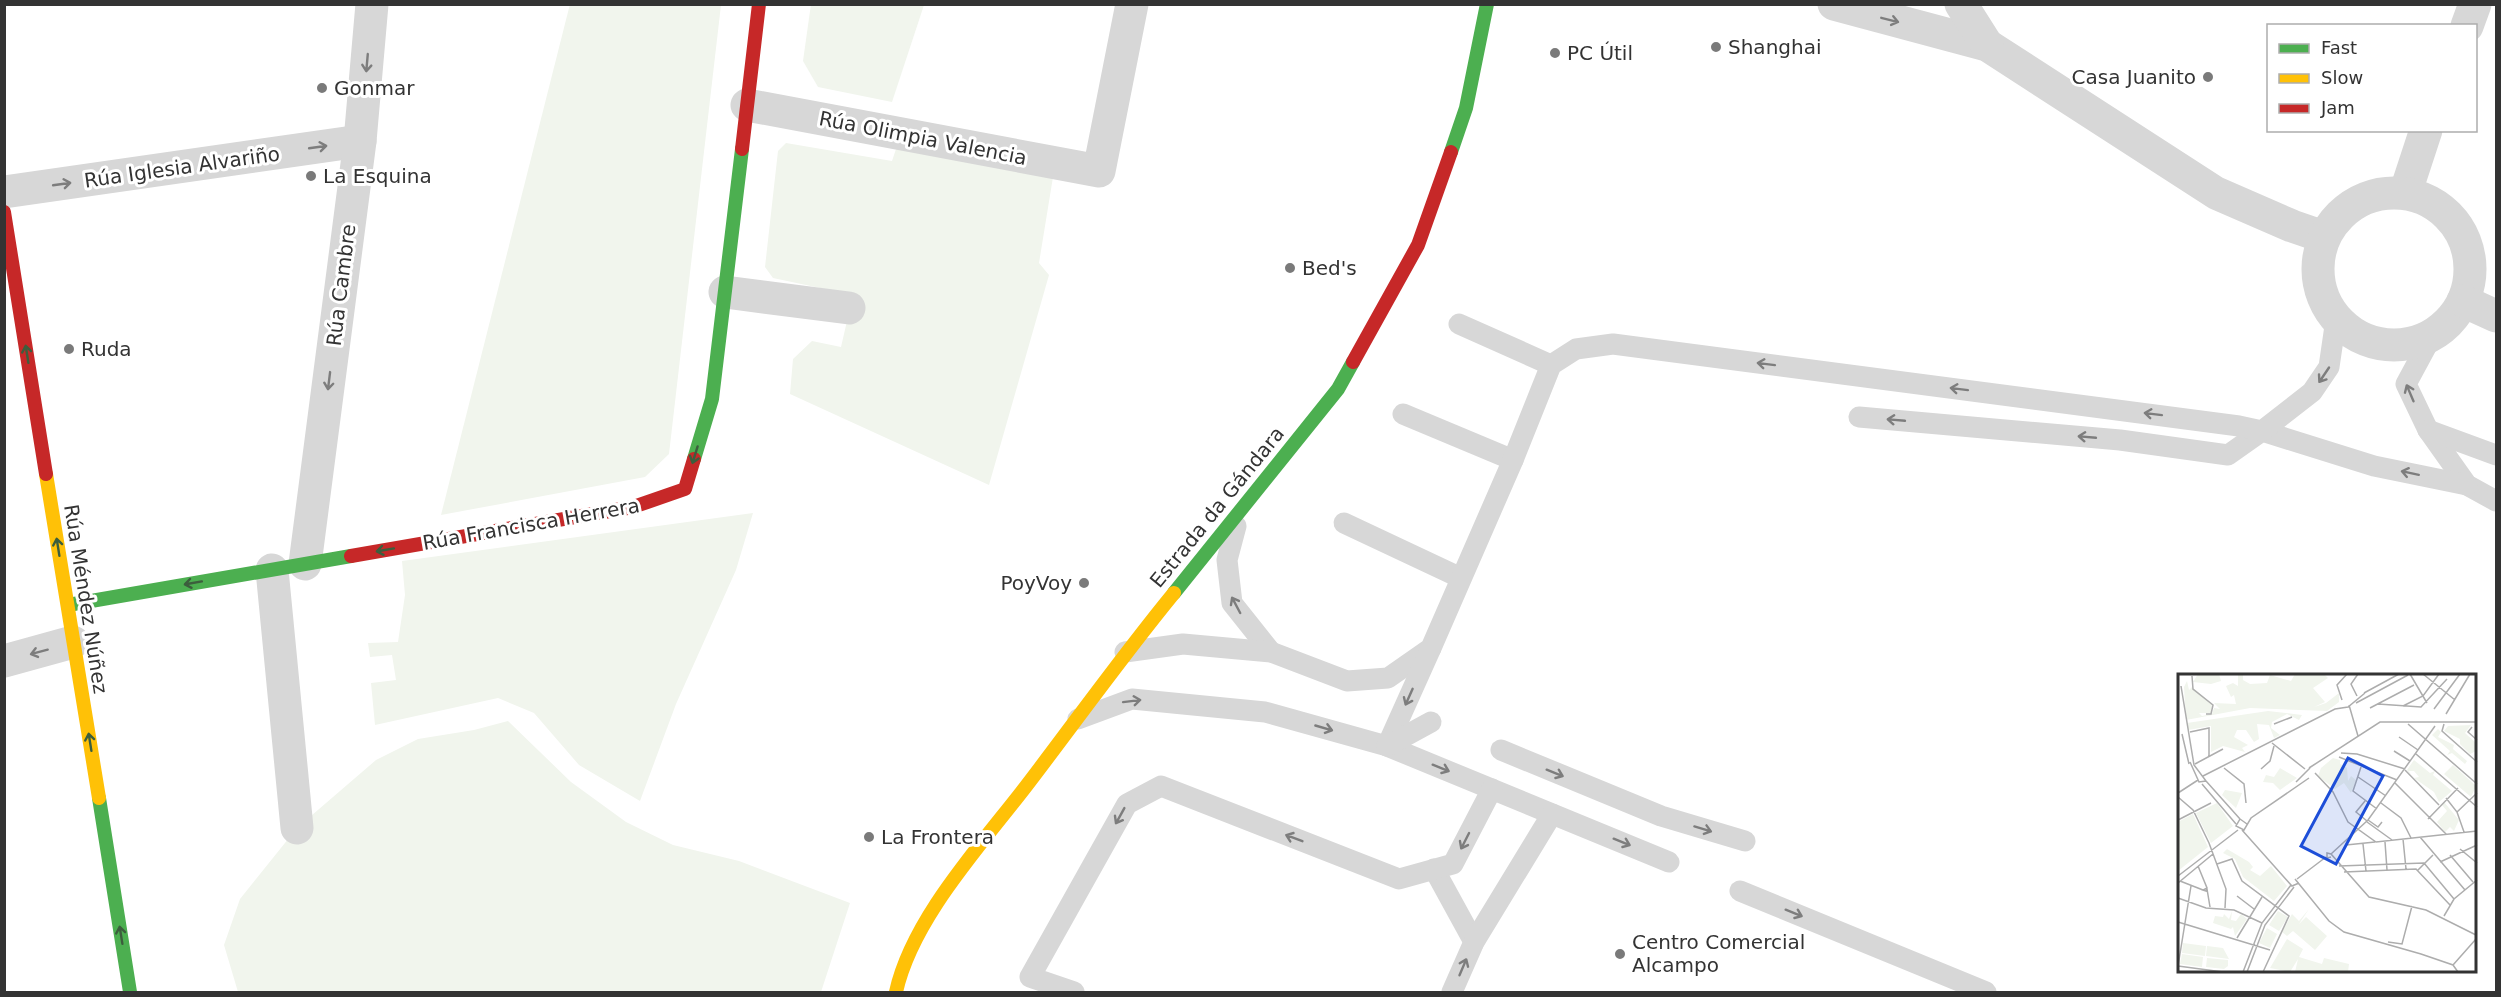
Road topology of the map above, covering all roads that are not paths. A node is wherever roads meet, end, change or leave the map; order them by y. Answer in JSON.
{"nodes":[{"id":1,"x":372,"y":4,"type":"edge"},
{"id":2,"x":759,"y":4,"type":"edge"},
{"id":3,"x":1132,"y":4,"type":"edge"},
{"id":4,"x":1487,"y":4,"type":"edge"},
{"id":5,"x":1961,"y":4,"type":"edge"},
{"id":6,"x":2475,"y":4,"type":"edge"},
{"id":7,"x":1845,"y":6,"type":"edge"},
{"id":8,"x":2468,"y":24,"type":"edge"},
{"id":9,"x":1987,"y":45,"type":"junction"},
{"id":10,"x":747,"y":105,"type":"junction"},
{"id":11,"x":2425,"y":132,"type":"edge"},
{"id":12,"x":360,"y":141,"type":"junction"},
{"id":13,"x":2406,"y":191,"type":"junction"},
{"id":14,"x":4,"y":192,"type":"edge"},
{"id":15,"x":4,"y":212,"type":"edge"},
{"id":16,"x":2324,"y":237,"type":"junction"},
{"id":17,"x":725,"y":292,"type":"junction"},
{"id":18,"x":2463,"y":300,"type":"junction"},
{"id":19,"x":849,"y":308,"type":"dead end"},
{"id":20,"x":2496,"y":316,"type":"edge"},
{"id":21,"x":2336,"y":319,"type":"junction"},
{"id":22,"x":1459,"y":324,"type":"dead end"},
{"id":23,"x":2433,"y":334,"type":"junction"},
{"id":24,"x":1551,"y":365,"type":"junction"},
{"id":25,"x":1403,"y":414,"type":"dead end"},
{"id":26,"x":1859,"y":417,"type":"dead end"},
{"id":27,"x":2428,"y":430,"type":"junction"},
{"id":28,"x":2262,"y":431,"type":"junction"},
{"id":29,"x":2496,"y":454,"type":"edge"},
{"id":30,"x":1513,"y":460,"type":"junction"},
{"id":31,"x":2467,"y":485,"type":"junction"},
{"id":32,"x":2496,"y":501,"type":"edge"},
{"id":33,"x":1241,"y":512,"type":"junction"},
{"id":34,"x":1344,"y":523,"type":"dead end"},
{"id":35,"x":305,"y":564,"type":"junction"},
{"id":36,"x":272,"y":570,"type":"junction"},
{"id":37,"x":1461,"y":578,"type":"junction"},
{"id":38,"x":68,"y":604,"type":"junction"},
{"id":39,"x":73,"y":642,"type":"junction"},
{"id":40,"x":1431,"y":648,"type":"junction"},
{"id":41,"x":1125,"y":652,"type":"junction"},
{"id":42,"x":1271,"y":652,"type":"junction"},
{"id":43,"x":4,"y":661,"type":"edge"},
{"id":44,"x":1077,"y":719,"type":"junction"},
{"id":45,"x":1431,"y":722,"type":"dead end"},
{"id":46,"x":1387,"y":746,"type":"junction"},
{"id":47,"x":1501,"y":750,"type":"dead end"},
{"id":48,"x":1492,"y":789,"type":"junction"},
{"id":49,"x":1552,"y":814,"type":"junction"},
{"id":50,"x":297,"y":828,"type":"dead end"},
{"id":51,"x":1745,"y":842,"type":"dead end"},
{"id":52,"x":1669,"y":862,"type":"dead end"},
{"id":53,"x":1434,"y":869,"type":"junction"},
{"id":54,"x":1740,"y":891,"type":"dead end"},
{"id":55,"x":1474,"y":942,"type":"junction"},
{"id":56,"x":1027,"y":985,"type":"edge"},
{"id":57,"x":130,"y":993,"type":"edge"},
{"id":58,"x":896,"y":993,"type":"edge"},
{"id":59,"x":1074,"y":993,"type":"edge"},
{"id":60,"x":1452,"y":993,"type":"edge"},
{"id":61,"x":1986,"y":993,"type":"edge"}],
"edges":[{"from":1,"to":12,"type":"street","name":"Rúa Cambre","one_way":true},
{"from":2,"to":10,"type":"street","name":"Rúa Francisca Herrera"},
{"from":3,"to":10,"type":"street","name":"Rúa Olimpia Valencia"},
{"from":4,"to":33,"type":"street","name":"Estrada da Gándara"},
{"from":5,"to":9,"type":"street"},
{"from":6,"to":8,"type":"street"},
{"from":7,"to":9,"type":"street","one_way":true},
{"from":9,"to":16,"type":"street"},
{"from":10,"to":17,"type":"street","name":"Rúa Francisca Herrera"},
{"from":11,"to":13,"type":"street"},
{"from":14,"to":12,"type":"street","name":"Rúa Iglesia Alvariño","one_way":true},
{"from":12,"to":35,"type":"street","name":"Rúa Cambre","one_way":true},
{"from":13,"to":16,"type":"street"},
{"from":13,"to":18,"type":"street"},
{"from":38,"to":15,"type":"street","name":"Rúa Méndez Núñez","one_way":true},
{"from":16,"to":21,"type":"street"},
{"from":17,"to":19,"type":"street"},
{"from":17,"to":35,"type":"street","name":"Rúa Francisca Herrera","one_way":true},
{"from":18,"to":20,"type":"street"},
{"from":18,"to":23,"type":"street"},
{"from":21,"to":23,"type":"street"},
{"from":21,"to":28,"type":"lane","one_way":true},
{"from":22,"to":24,"type":"lane"},
{"from":27,"to":23,"type":"lane","one_way":true},
{"from":28,"to":24,"type":"lane","one_way":true},
{"from":24,"to":30,"type":"lane"},
{"from":25,"to":30,"type":"lane"},
{"from":28,"to":26,"type":"lane","one_way":true},
{"from":27,"to":29,"type":"lane"},
{"from":27,"to":31,"type":"lane"},
{"from":31,"to":28,"type":"lane","one_way":true},
{"from":30,"to":37,"type":"lane"},
{"from":31,"to":32,"type":"lane"},
{"from":33,"to":41,"type":"street","name":"Estrada da Gándara"},
{"from":42,"to":33,"type":"lane","one_way":true},
{"from":34,"to":37,"type":"lane"},
{"from":35,"to":36,"type":"street","name":"Rúa Francisca Herrera"},
{"from":36,"to":38,"type":"street","name":"Rúa Francisca Herrera","one_way":true},
{"from":36,"to":50,"type":"street"},
{"from":37,"to":40,"type":"lane"},
{"from":38,"to":39,"type":"street","name":"Rúa Méndez Núñez"},
{"from":39,"to":43,"type":"street","one_way":true},
{"from":57,"to":39,"type":"street","name":"Rúa Méndez Núñez","one_way":true},
{"from":40,"to":42,"type":"lane"},
{"from":40,"to":46,"type":"lane","one_way":true},
{"from":41,"to":42,"type":"lane"},
{"from":41,"to":44,"type":"street","name":"Estrada da Gándara"},
{"from":44,"to":46,"type":"lane","one_way":true},
{"from":44,"to":58,"type":"street","name":"Estrada da Gándara"},
{"from":45,"to":46,"type":"lane"},
{"from":46,"to":48,"type":"lane","one_way":true},
{"from":47,"to":51,"type":"lane","one_way":true},
{"from":48,"to":49,"type":"lane"},
{"from":48,"to":53,"type":"lane","one_way":true},
{"from":49,"to":52,"type":"lane","one_way":true},
{"from":49,"to":55,"type":"lane"},
{"from":53,"to":55,"type":"lane"},
{"from":53,"to":56,"type":"lane","one_way":true},
{"from":54,"to":61,"type":"lane","one_way":true},
{"from":60,"to":55,"type":"lane","one_way":true},
{"from":56,"to":59,"type":"lane"}]}
